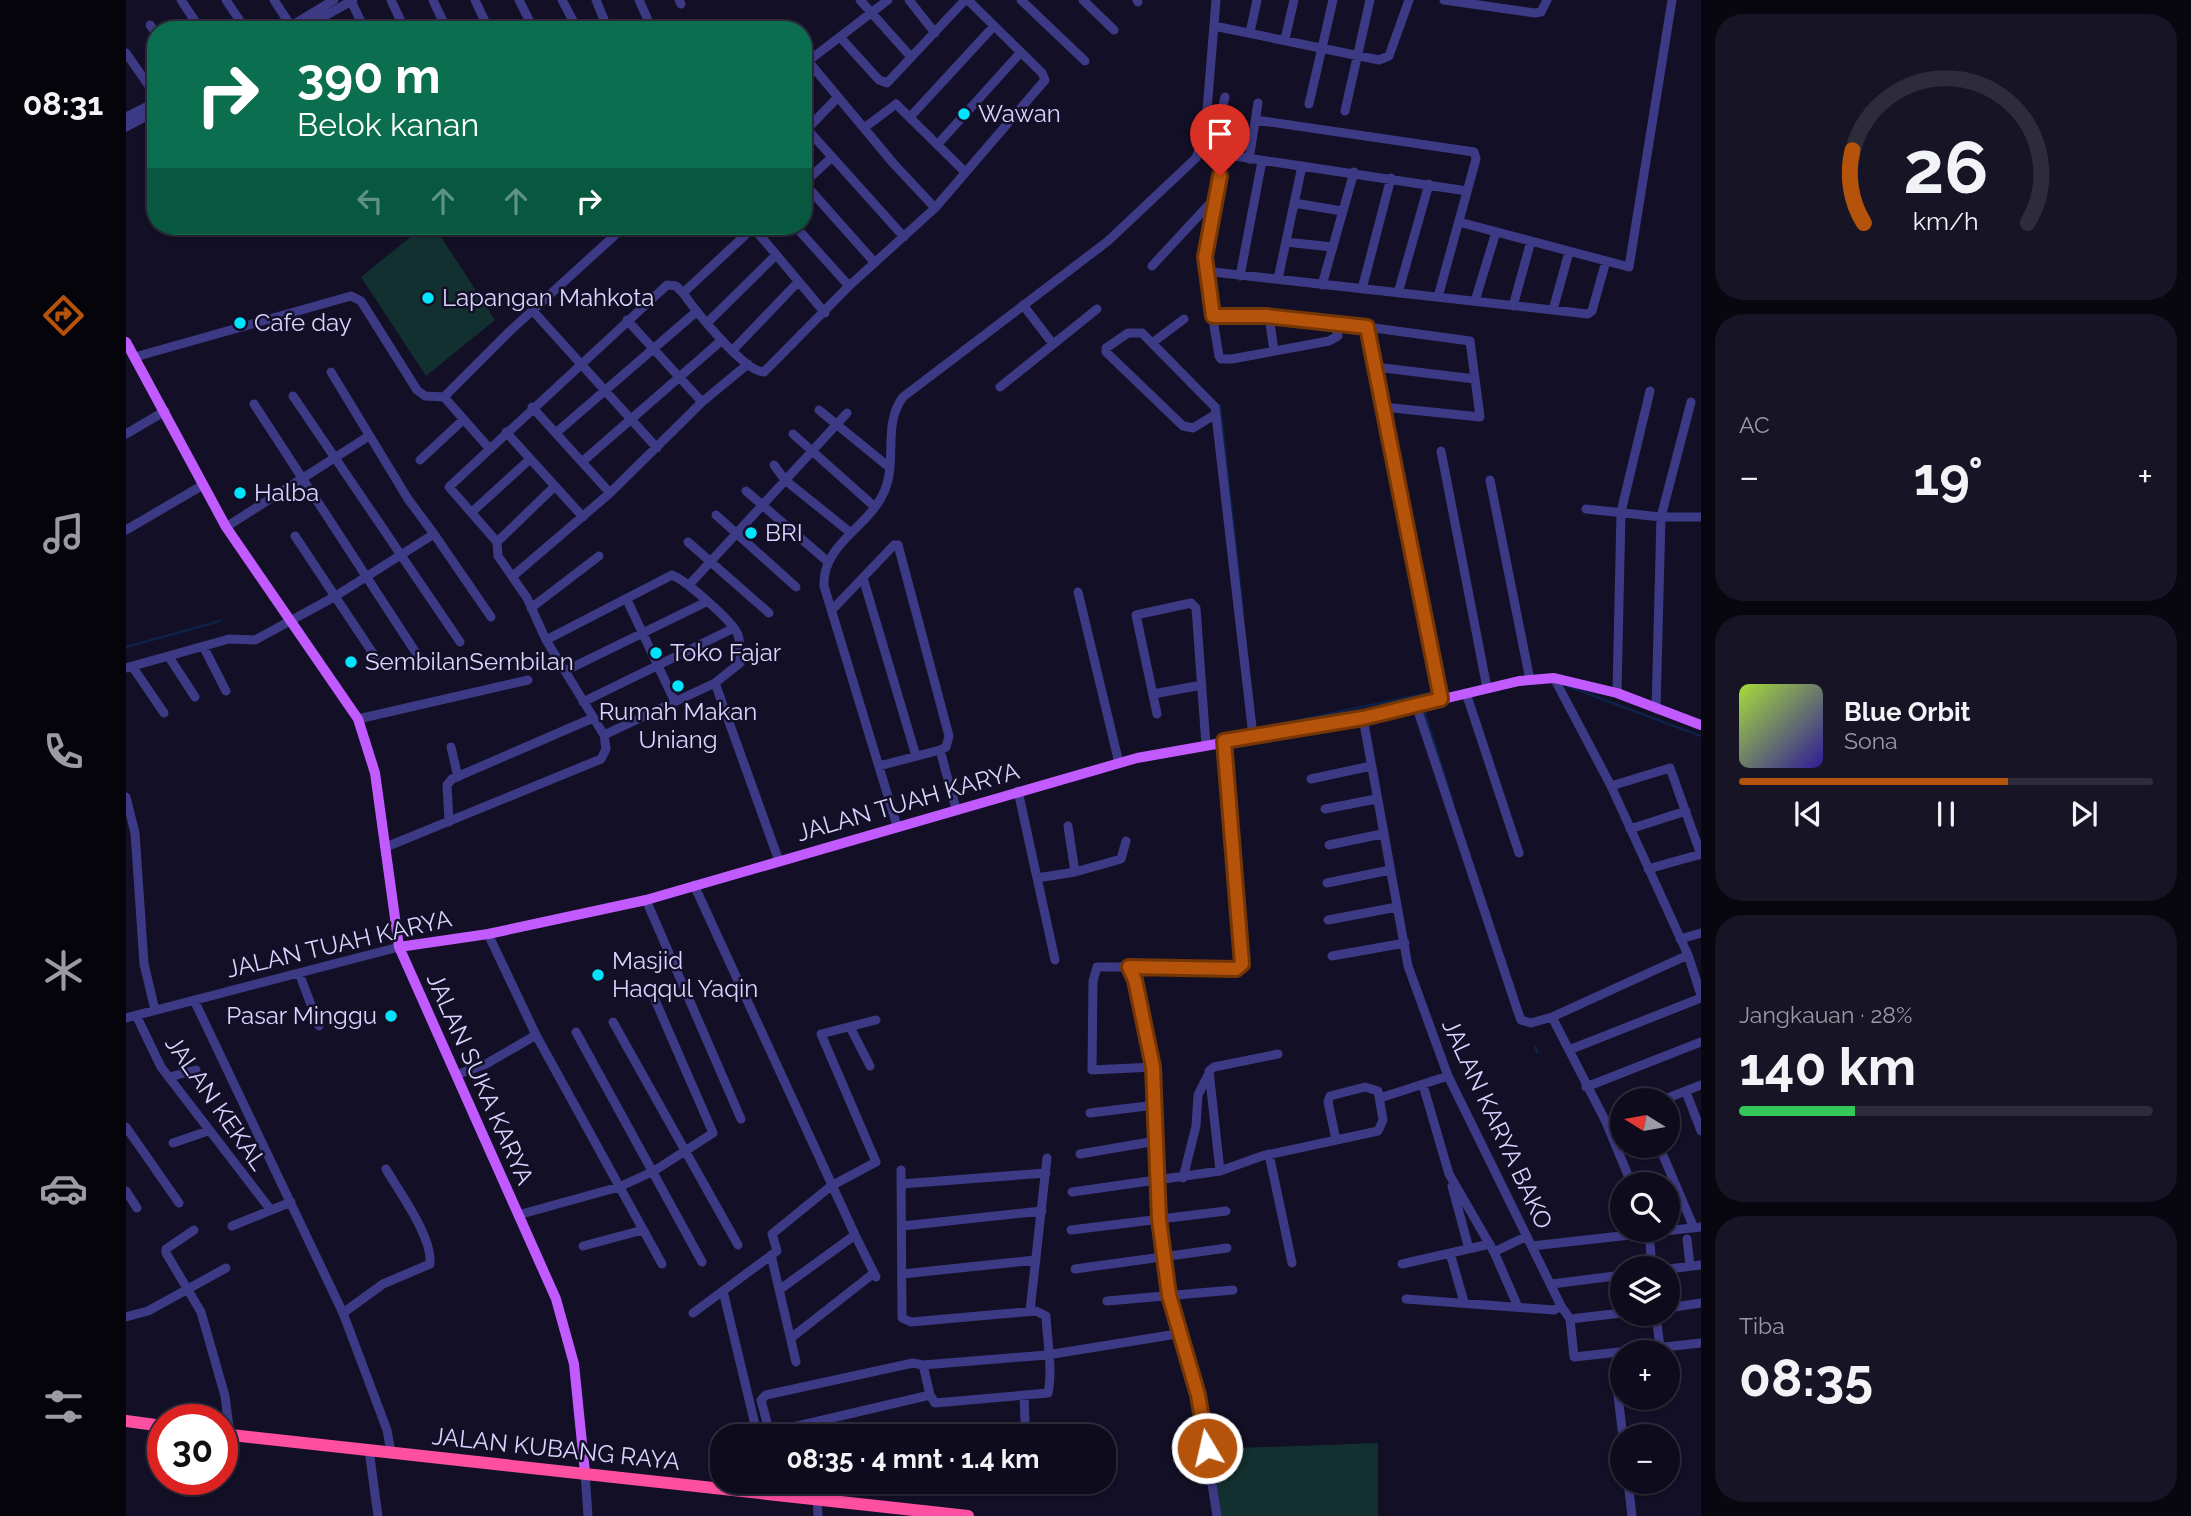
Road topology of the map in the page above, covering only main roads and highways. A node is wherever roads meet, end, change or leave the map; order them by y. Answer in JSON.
{"nodes":[{"id":1,"x":126,"y":342,"type":"edge"},
{"id":2,"x":1701,"y":725,"type":"edge"},
{"id":3,"x":399,"y":947,"type":"junction"},
{"id":4,"x":126,"y":1421,"type":"edge"},
{"id":5,"x":147,"y":1424,"type":"edge"},
{"id":6,"x":238,"y":1436,"type":"edge"},
{"id":7,"x":585,"y":1473,"type":"junction"},
{"id":8,"x":710,"y":1483,"type":"edge"},
{"id":9,"x":804,"y":1494,"type":"edge"},
{"id":10,"x":968,"y":1516,"type":"edge"}],
"edges":[{"from":1,"to":3,"type":"main road","name":"JALAN SUKA KARYA"},
{"from":2,"to":3,"type":"main road","name":"JALAN TUAH KARYA"},
{"from":3,"to":7,"type":"main road","name":"JALAN SUKA KARYA"},
{"from":4,"to":5,"type":"highway"},
{"from":6,"to":7,"type":"highway","name":"JALAN KUBANG RAYA"},
{"from":7,"to":8,"type":"highway","name":"JALAN KUBANG RAYA"},
{"from":9,"to":10,"type":"highway","name":"JALAN KUBANG RAYA"}]}
